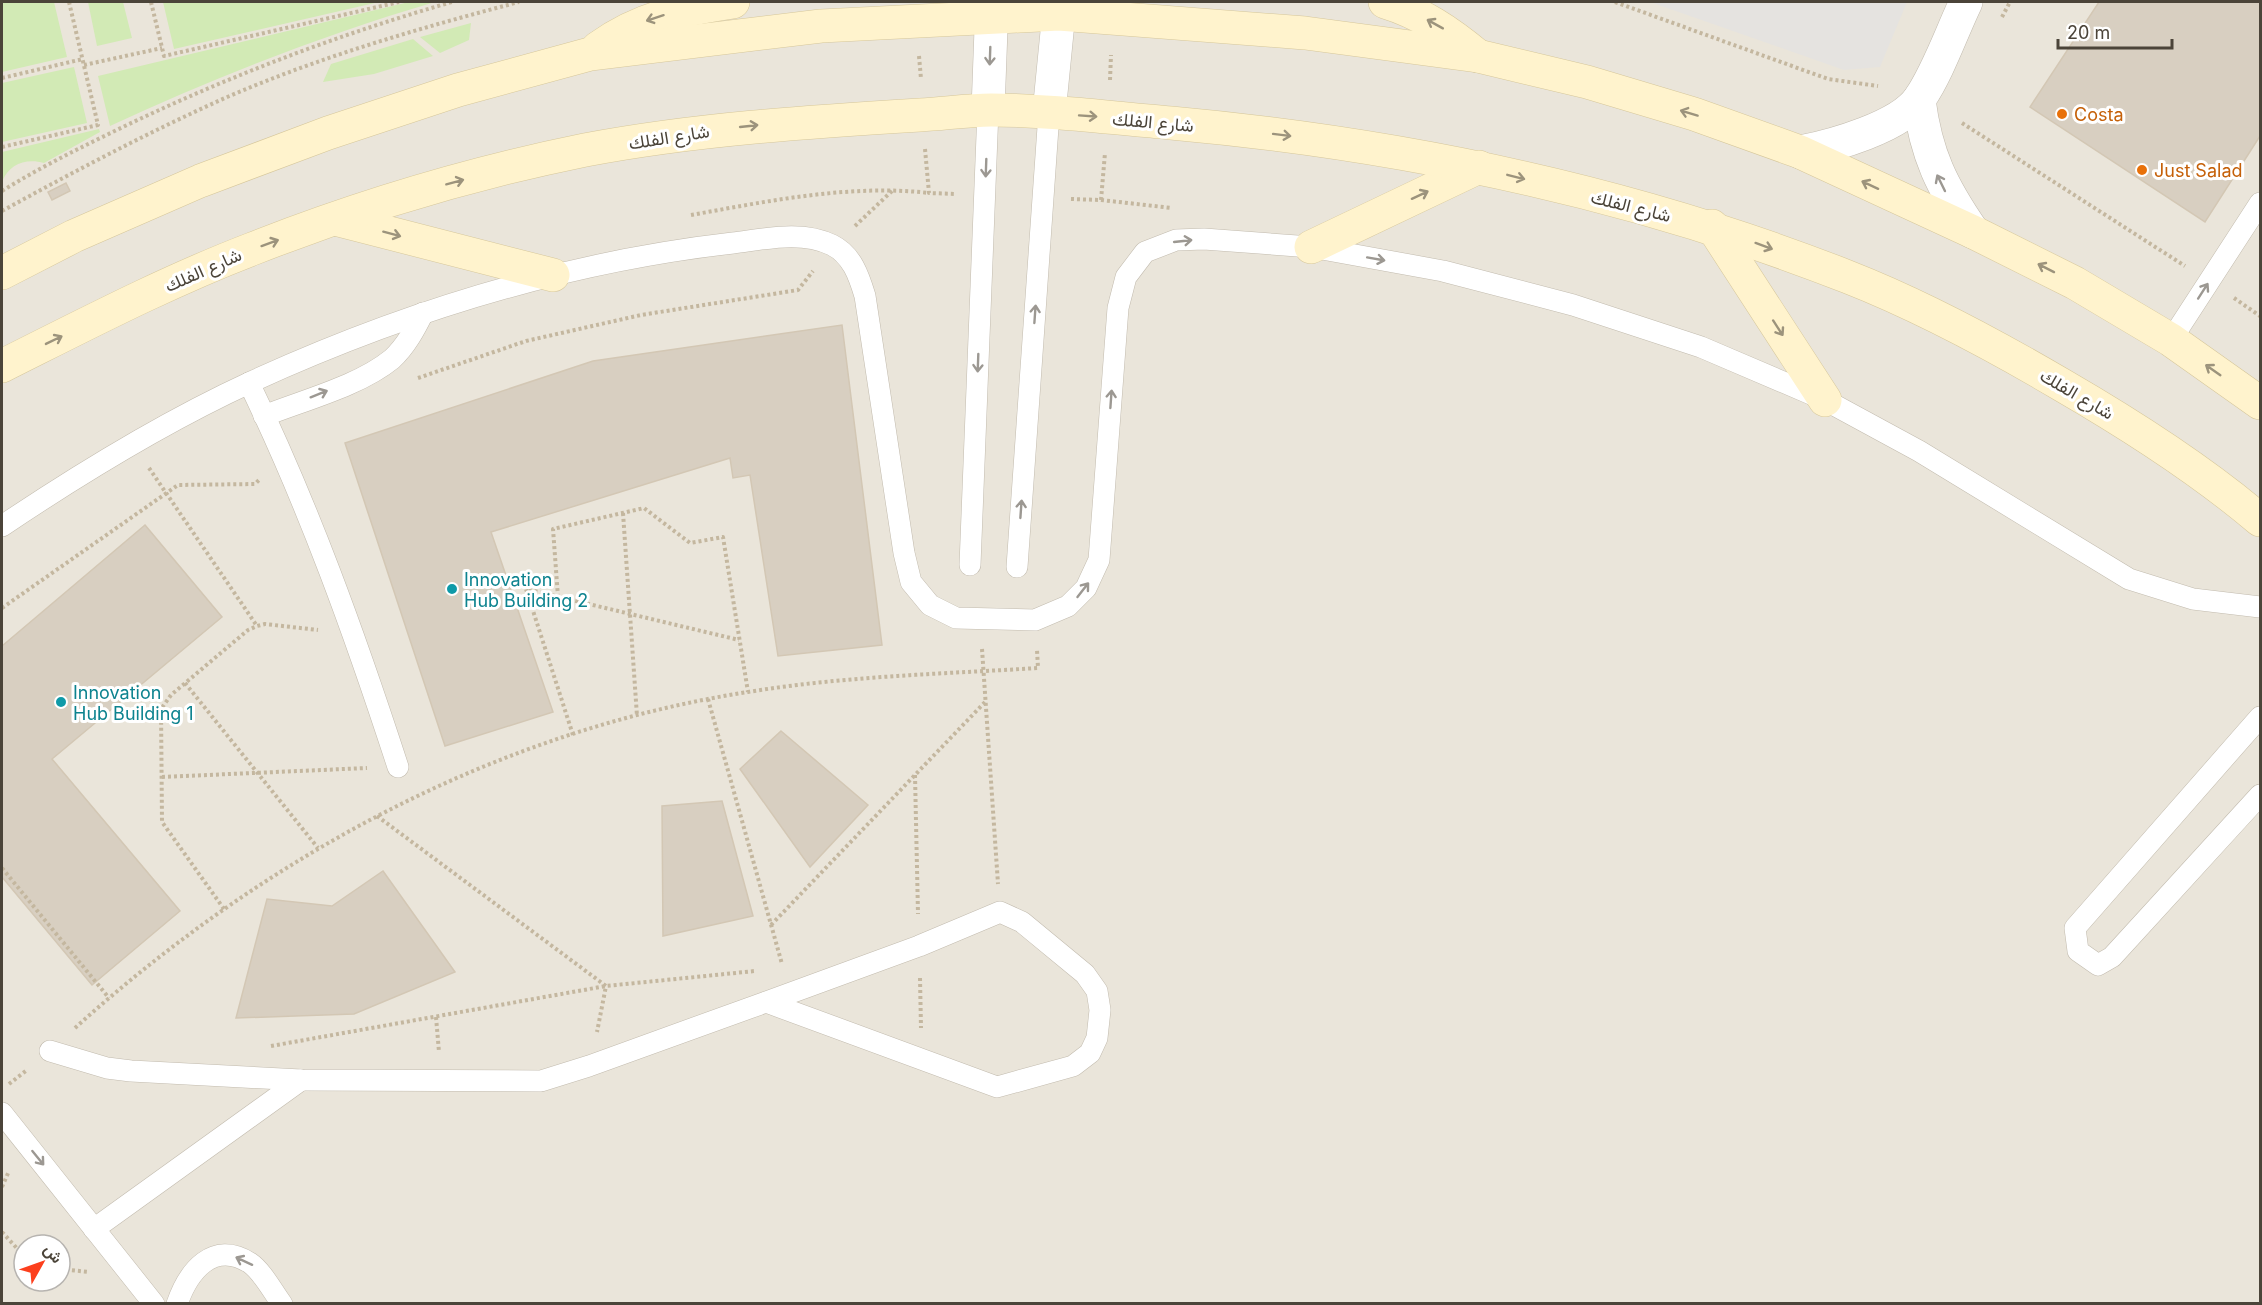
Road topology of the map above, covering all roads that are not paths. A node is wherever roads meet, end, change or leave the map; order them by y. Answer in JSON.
{"nodes":[{"id":1,"x":733,"y":2,"type":"edge"},
{"id":2,"x":1385,"y":2,"type":"edge"},
{"id":3,"x":1966,"y":2,"type":"edge"},
{"id":4,"x":992,"y":8,"type":"edge"},
{"id":5,"x":1059,"y":8,"type":"edge"},
{"id":6,"x":590,"y":54,"type":"junction"},
{"id":7,"x":1478,"y":56,"type":"junction"},
{"id":8,"x":1919,"y":100,"type":"junction"},
{"id":9,"x":988,"y":110,"type":"junction"},
{"id":10,"x":1049,"y":113,"type":"junction"},
{"id":11,"x":1800,"y":153,"type":"junction"},
{"id":12,"x":1479,"y":167,"type":"junction"},
{"id":13,"x":2260,"y":203,"type":"edge"},
{"id":14,"x":335,"y":219,"type":"junction"},
{"id":15,"x":1712,"y":226,"type":"junction"},
{"id":16,"x":1973,"y":232,"type":"junction"},
{"id":17,"x":1311,"y":247,"type":"junction"},
{"id":18,"x":2,"y":273,"type":"edge"},
{"id":19,"x":553,"y":275,"type":"junction"},
{"id":20,"x":423,"y":313,"type":"junction"},
{"id":21,"x":2171,"y":340,"type":"junction"},
{"id":22,"x":2,"y":366,"type":"edge"},
{"id":23,"x":249,"y":383,"type":"junction"},
{"id":24,"x":1825,"y":399,"type":"junction"},
{"id":25,"x":2260,"y":403,"type":"edge"},
{"id":26,"x":264,"y":416,"type":"junction"},
{"id":27,"x":2260,"y":520,"type":"edge"},
{"id":28,"x":2,"y":526,"type":"edge"},
{"id":29,"x":970,"y":565,"type":"dead end"},
{"id":30,"x":1017,"y":567,"type":"dead end"},
{"id":31,"x":2260,"y":607,"type":"edge"},
{"id":32,"x":2260,"y":717,"type":"edge"},
{"id":33,"x":398,"y":766,"type":"road end"},
{"id":34,"x":2260,"y":795,"type":"edge"},
{"id":35,"x":766,"y":1002,"type":"junction"},
{"id":36,"x":50,"y":1051,"type":"road end"},
{"id":37,"x":301,"y":1080,"type":"junction"},
{"id":38,"x":2,"y":1113,"type":"edge"},
{"id":39,"x":94,"y":1229,"type":"junction"},
{"id":40,"x":154,"y":1304,"type":"edge"},
{"id":41,"x":177,"y":1304,"type":"edge"},
{"id":42,"x":282,"y":1304,"type":"edge"}],
"edges":[{"from":1,"to":6,"type":"street","one_way":true},
{"from":7,"to":2,"type":"street","one_way":true},
{"from":3,"to":8,"type":"street"},
{"from":4,"to":5,"type":"street"},
{"from":4,"to":6,"type":"street"},
{"from":4,"to":9,"type":"street","one_way":true},
{"from":5,"to":7,"type":"street"},
{"from":5,"to":10,"type":"street"},
{"from":6,"to":18,"type":"street"},
{"from":11,"to":7,"type":"street","one_way":true},
{"from":8,"to":11,"type":"street"},
{"from":16,"to":8,"type":"street","one_way":true},
{"from":9,"to":10,"type":"street","name":"شارع الفلك"},
{"from":14,"to":9,"type":"street","name":"شارع الفلك","one_way":true},
{"from":9,"to":29,"type":"lane","one_way":true},
{"from":10,"to":12,"type":"street","name":"شارع الفلك","one_way":true},
{"from":30,"to":10,"type":"lane","one_way":true},
{"from":16,"to":11,"type":"street","one_way":true},
{"from":12,"to":15,"type":"street","name":"شارع الفلك","one_way":true},
{"from":17,"to":12,"type":"street","one_way":true},
{"from":21,"to":13,"type":"lane","one_way":true},
{"from":14,"to":19,"type":"street","one_way":true},
{"from":22,"to":14,"type":"street","name":"شارع الفلك","one_way":true},
{"from":15,"to":24,"type":"street","one_way":true},
{"from":15,"to":27,"type":"street","name":"شارع الفلك","one_way":true},
{"from":21,"to":16,"type":"street","one_way":true},
{"from":19,"to":17,"type":"lane","one_way":true},
{"from":17,"to":24,"type":"lane","one_way":true},
{"from":19,"to":20,"type":"lane"},
{"from":20,"to":23,"type":"lane"},
{"from":26,"to":20,"type":"lane","one_way":true},
{"from":25,"to":21,"type":"street","one_way":true},
{"from":23,"to":26,"type":"lane"},
{"from":23,"to":28,"type":"lane"},
{"from":24,"to":31,"type":"lane"},
{"from":26,"to":33,"type":"lane"},
{"from":32,"to":34,"type":"lane"},
{"from":35,"to":35,"type":"lane"},
{"from":35,"to":37,"type":"lane"},
{"from":36,"to":37,"type":"lane"},
{"from":37,"to":39,"type":"lane"},
{"from":38,"to":39,"type":"lane","one_way":true},
{"from":39,"to":40,"type":"lane"},
{"from":42,"to":41,"type":"lane","one_way":true}]}
